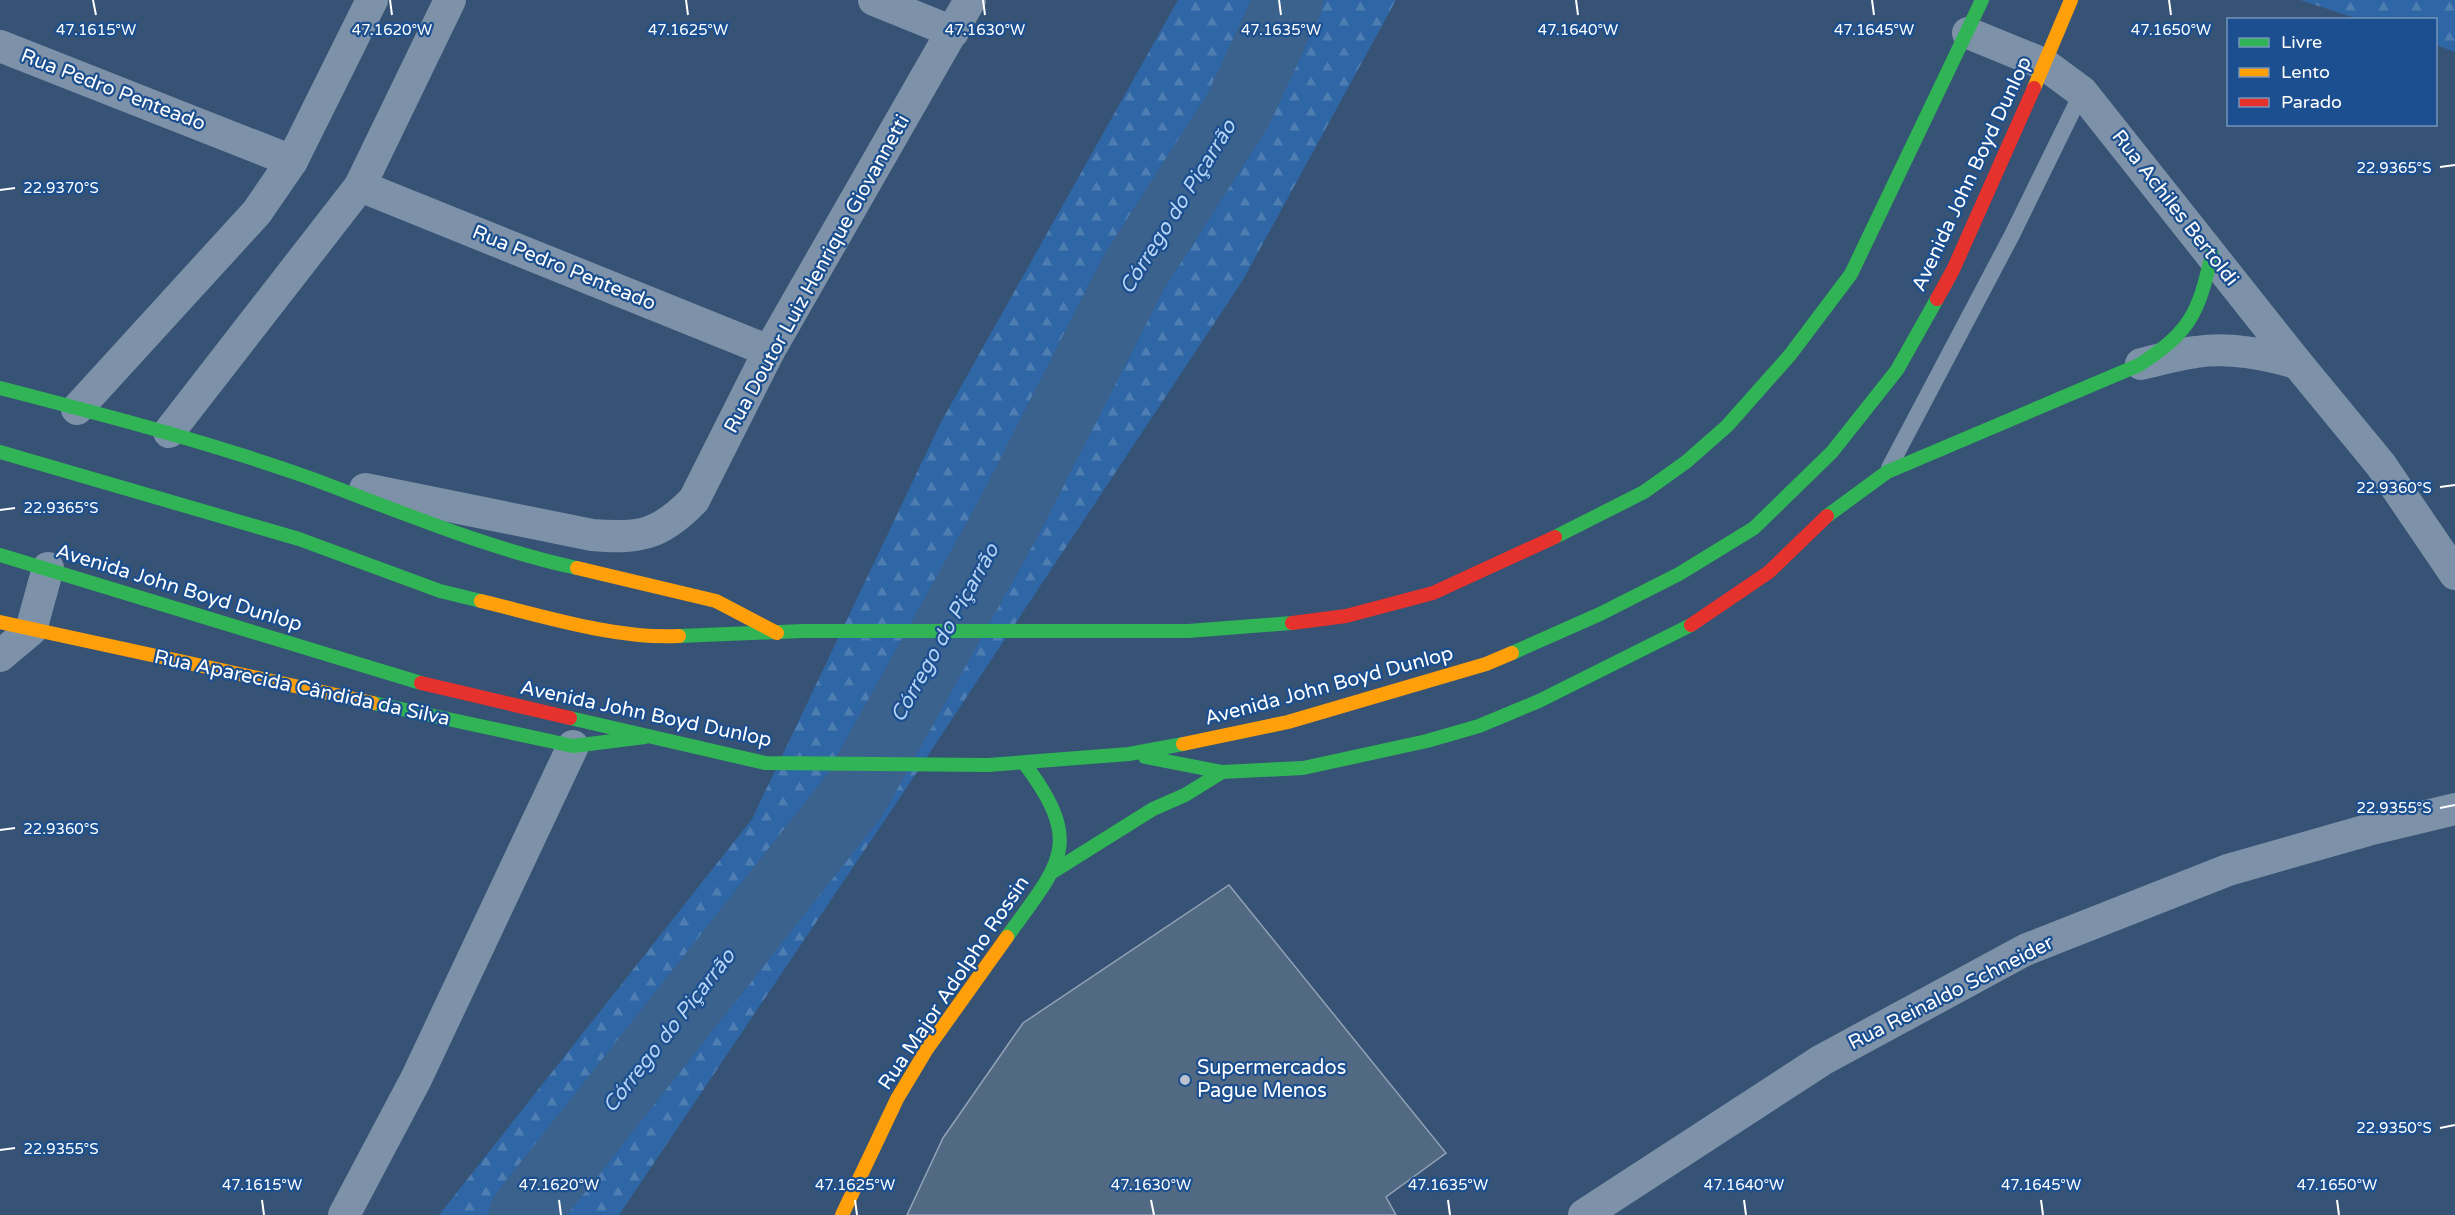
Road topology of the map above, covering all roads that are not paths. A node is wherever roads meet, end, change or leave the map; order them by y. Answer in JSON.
{"nodes":[{"id":1,"x":372,"y":0,"type":"edge"},
{"id":2,"x":450,"y":0,"type":"edge"},
{"id":3,"x":874,"y":0,"type":"edge"},
{"id":4,"x":970,"y":0,"type":"edge"},
{"id":5,"x":1982,"y":0,"type":"edge"},
{"id":6,"x":2071,"y":0,"type":"edge"},
{"id":7,"x":954,"y":32,"type":"junction"},
{"id":8,"x":1968,"y":33,"type":"junction"},
{"id":9,"x":0,"y":46,"type":"edge"},
{"id":10,"x":2044,"y":64,"type":"junction"},
{"id":11,"x":2082,"y":92,"type":"junction"},
{"id":12,"x":292,"y":161,"type":"junction"},
{"id":13,"x":360,"y":186,"type":"junction"},
{"id":14,"x":2212,"y":255,"type":"junction"},
{"id":15,"x":769,"y":351,"type":"junction"},
{"id":16,"x":2297,"y":363,"type":"junction"},
{"id":17,"x":2139,"y":365,"type":"junction"},
{"id":18,"x":0,"y":388,"type":"edge"},
{"id":19,"x":77,"y":409,"type":"junction"},
{"id":20,"x":169,"y":432,"type":"junction"},
{"id":21,"x":0,"y":452,"type":"edge"},
{"id":22,"x":1887,"y":472,"type":"junction"},
{"id":23,"x":309,"y":478,"type":"junction"},
{"id":24,"x":0,"y":555,"type":"edge"},
{"id":25,"x":48,"y":568,"type":"junction"},
{"id":26,"x":2455,"y":574,"type":"edge"},
{"id":27,"x":0,"y":622,"type":"edge"},
{"id":28,"x":31,"y":630,"type":"junction"},
{"id":29,"x":777,"y":633,"type":"junction"},
{"id":30,"x":0,"y":656,"type":"edge"},
{"id":31,"x":645,"y":736,"type":"junction"},
{"id":32,"x":573,"y":746,"type":"junction"},
{"id":33,"x":1129,"y":754,"type":"junction"},
{"id":34,"x":1024,"y":763,"type":"junction"},
{"id":35,"x":1222,"y":772,"type":"junction"},
{"id":36,"x":2455,"y":809,"type":"edge"},
{"id":37,"x":1054,"y":871,"type":"junction"},
{"id":38,"x":344,"y":1215,"type":"edge"},
{"id":39,"x":842,"y":1215,"type":"edge"},
{"id":40,"x":1584,"y":1215,"type":"edge"}],
"edges":[{"from":1,"to":12,"type":"street"},
{"from":2,"to":13,"type":"street"},
{"from":3,"to":7,"type":"street"},
{"from":4,"to":7,"type":"street","name":"Rua Doutor Luiz Henrique Giovannetti"},
{"from":5,"to":8,"type":"main road"},
{"from":6,"to":10,"type":"main road","name":"Avenida John Boyd Dunlop"},
{"from":7,"to":15,"type":"street","name":"Rua Doutor Luiz Henrique Giovannetti"},
{"from":8,"to":10,"type":"street","name":"Rua Achiles Bertoldi"},
{"from":8,"to":29,"type":"main road"},
{"from":9,"to":12,"type":"street","name":"Rua Pedro Penteado"},
{"from":10,"to":11,"type":"street","name":"Rua Achiles Bertoldi"},
{"from":10,"to":33,"type":"main road","name":"Avenida John Boyd Dunlop"},
{"from":11,"to":14,"type":"street","name":"Rua Achiles Bertoldi"},
{"from":11,"to":22,"type":"lane"},
{"from":12,"to":19,"type":"street"},
{"from":13,"to":15,"type":"street","name":"Rua Pedro Penteado"},
{"from":13,"to":20,"type":"street"},
{"from":14,"to":16,"type":"street","name":"Rua Achiles Bertoldi"},
{"from":14,"to":17,"type":"main road"},
{"from":15,"to":23,"type":"street","name":"Rua Doutor Luiz Henrique Giovannetti"},
{"from":16,"to":17,"type":"street"},
{"from":16,"to":26,"type":"street","name":"Rua Achiles Bertoldi"},
{"from":17,"to":22,"type":"main road"},
{"from":18,"to":19,"type":"main road"},
{"from":19,"to":20,"type":"main road"},
{"from":20,"to":23,"type":"main road"},
{"from":21,"to":29,"type":"main road"},
{"from":22,"to":35,"type":"main road"},
{"from":23,"to":29,"type":"main road"},
{"from":24,"to":25,"type":"main road","name":"Avenida John Boyd Dunlop"},
{"from":25,"to":28,"type":"street"},
{"from":25,"to":31,"type":"main road","name":"Avenida John Boyd Dunlop"},
{"from":27,"to":28,"type":"main road"},
{"from":28,"to":30,"type":"street"},
{"from":28,"to":32,"type":"main road","name":"Rua Aparecida Cândida da Silva"},
{"from":31,"to":32,"type":"main road","name":"Rua Aparecida Cândida da Silva"},
{"from":31,"to":34,"type":"main road","name":"Avenida John Boyd Dunlop"},
{"from":32,"to":38,"type":"street"},
{"from":33,"to":34,"type":"main road","name":"Avenida John Boyd Dunlop"},
{"from":33,"to":35,"type":"main road"},
{"from":34,"to":37,"type":"main road","name":"Rua Major Adolpho Rossin"},
{"from":35,"to":37,"type":"main road","name":"Rua Major Adolpho Rossin"},
{"from":36,"to":40,"type":"street","name":"Rua Reinaldo Schneider"},
{"from":37,"to":39,"type":"main road","name":"Rua Major Adolpho Rossin"}]}
